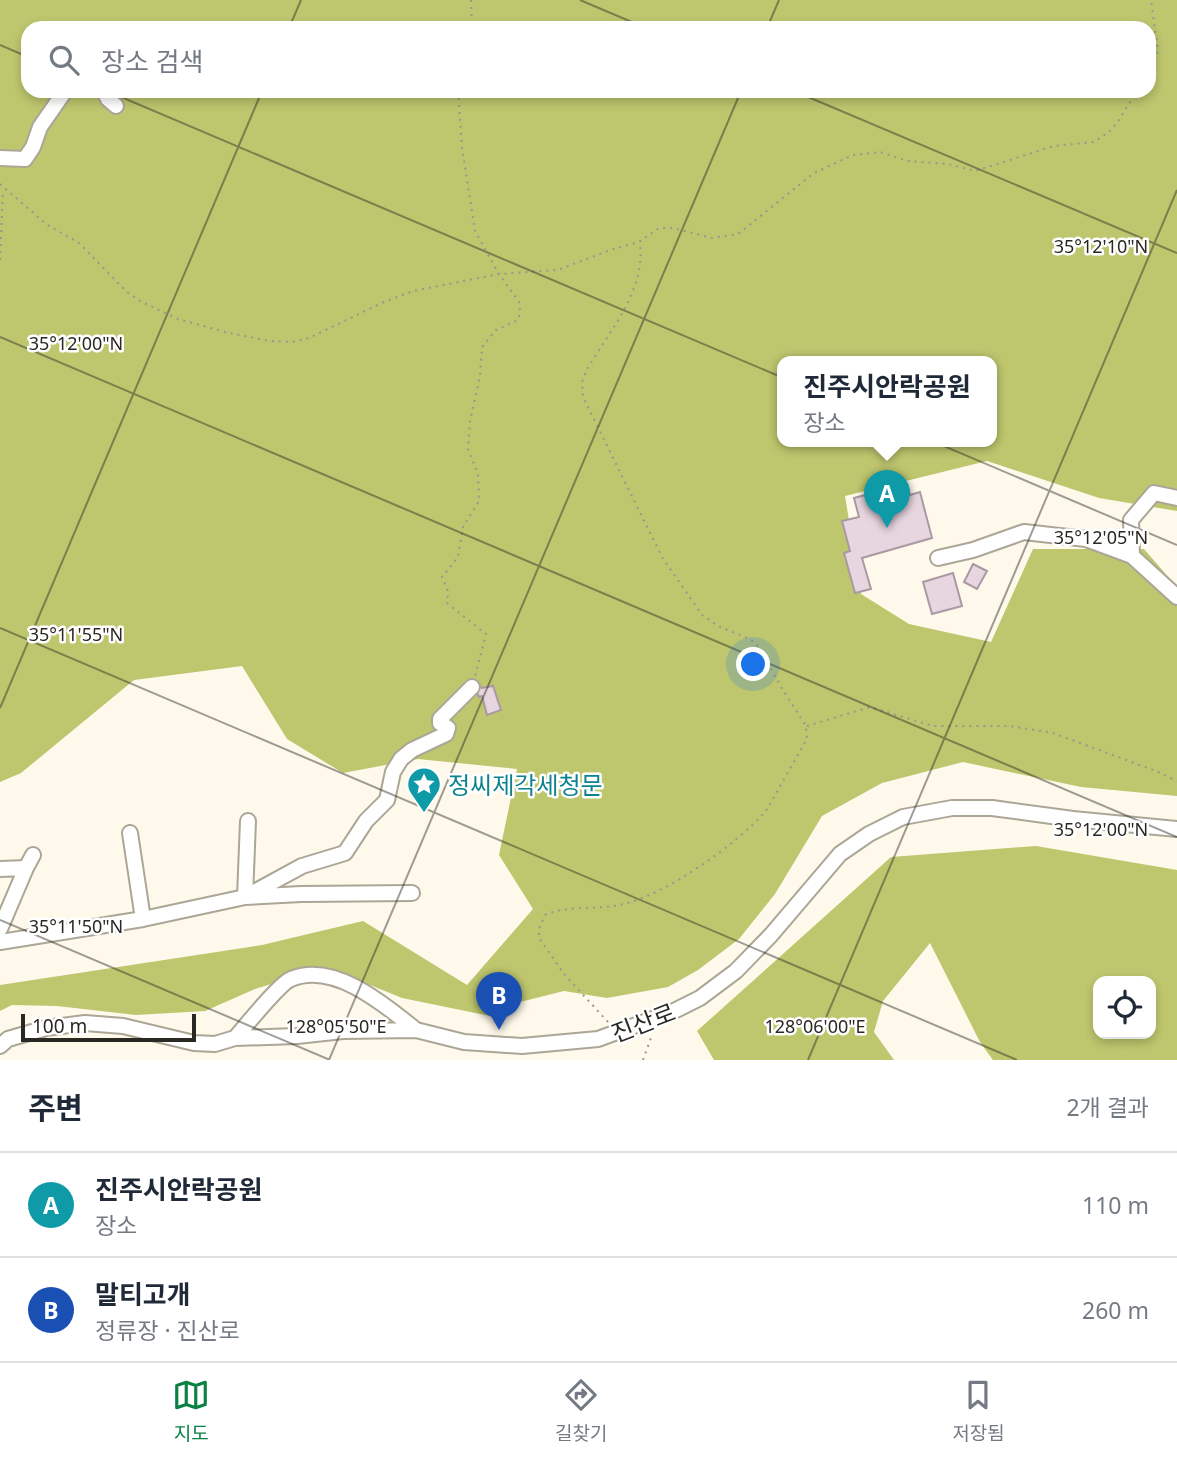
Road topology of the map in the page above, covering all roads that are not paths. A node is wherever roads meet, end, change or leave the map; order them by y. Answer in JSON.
{"nodes":[{"id":1,"x":60,"y":98,"type":"edge"},
{"id":2,"x":108,"y":98,"type":"edge"},
{"id":3,"x":117,"y":106,"type":"dead end"},
{"id":4,"x":0,"y":158,"type":"edge"},
{"id":5,"x":1177,"y":498,"type":"edge"},
{"id":6,"x":1132,"y":555,"type":"junction"},
{"id":7,"x":938,"y":558,"type":"dead end"},
{"id":8,"x":1177,"y":597,"type":"edge"},
{"id":9,"x":472,"y":687,"type":"road end"},
{"id":10,"x":248,"y":821,"type":"dead end"},
{"id":11,"x":1177,"y":829,"type":"edge"},
{"id":12,"x":130,"y":834,"type":"dead end"},
{"id":13,"x":33,"y":855,"type":"dead end"},
{"id":14,"x":26,"y":868,"type":"junction"},
{"id":15,"x":0,"y":869,"type":"edge"},
{"id":16,"x":412,"y":893,"type":"dead end"},
{"id":17,"x":245,"y":897,"type":"junction"},
{"id":18,"x":143,"y":919,"type":"junction"},
{"id":19,"x":0,"y":929,"type":"edge"},
{"id":20,"x":0,"y":942,"type":"edge"},
{"id":21,"x":416,"y":1030,"type":"junction"},
{"id":22,"x":235,"y":1038,"type":"junction"},
{"id":23,"x":0,"y":1046,"type":"edge"}],
"edges":[{"from":1,"to":4,"type":"street"},
{"from":2,"to":3,"type":"street"},
{"from":5,"to":6,"type":"street"},
{"from":6,"to":7,"type":"street"},
{"from":6,"to":8,"type":"street"},
{"from":9,"to":17,"type":"street"},
{"from":10,"to":17,"type":"street"},
{"from":11,"to":21,"type":"street","name":"진산로"},
{"from":12,"to":18,"type":"street"},
{"from":13,"to":14,"type":"street"},
{"from":14,"to":15,"type":"street"},
{"from":14,"to":19,"type":"street"},
{"from":16,"to":17,"type":"street"},
{"from":17,"to":18,"type":"street"},
{"from":18,"to":20,"type":"street"},
{"from":21,"to":22,"type":"street","name":"진산로"},
{"from":21,"to":22,"type":"street"},
{"from":22,"to":23,"type":"street","name":"진산로"}]}
